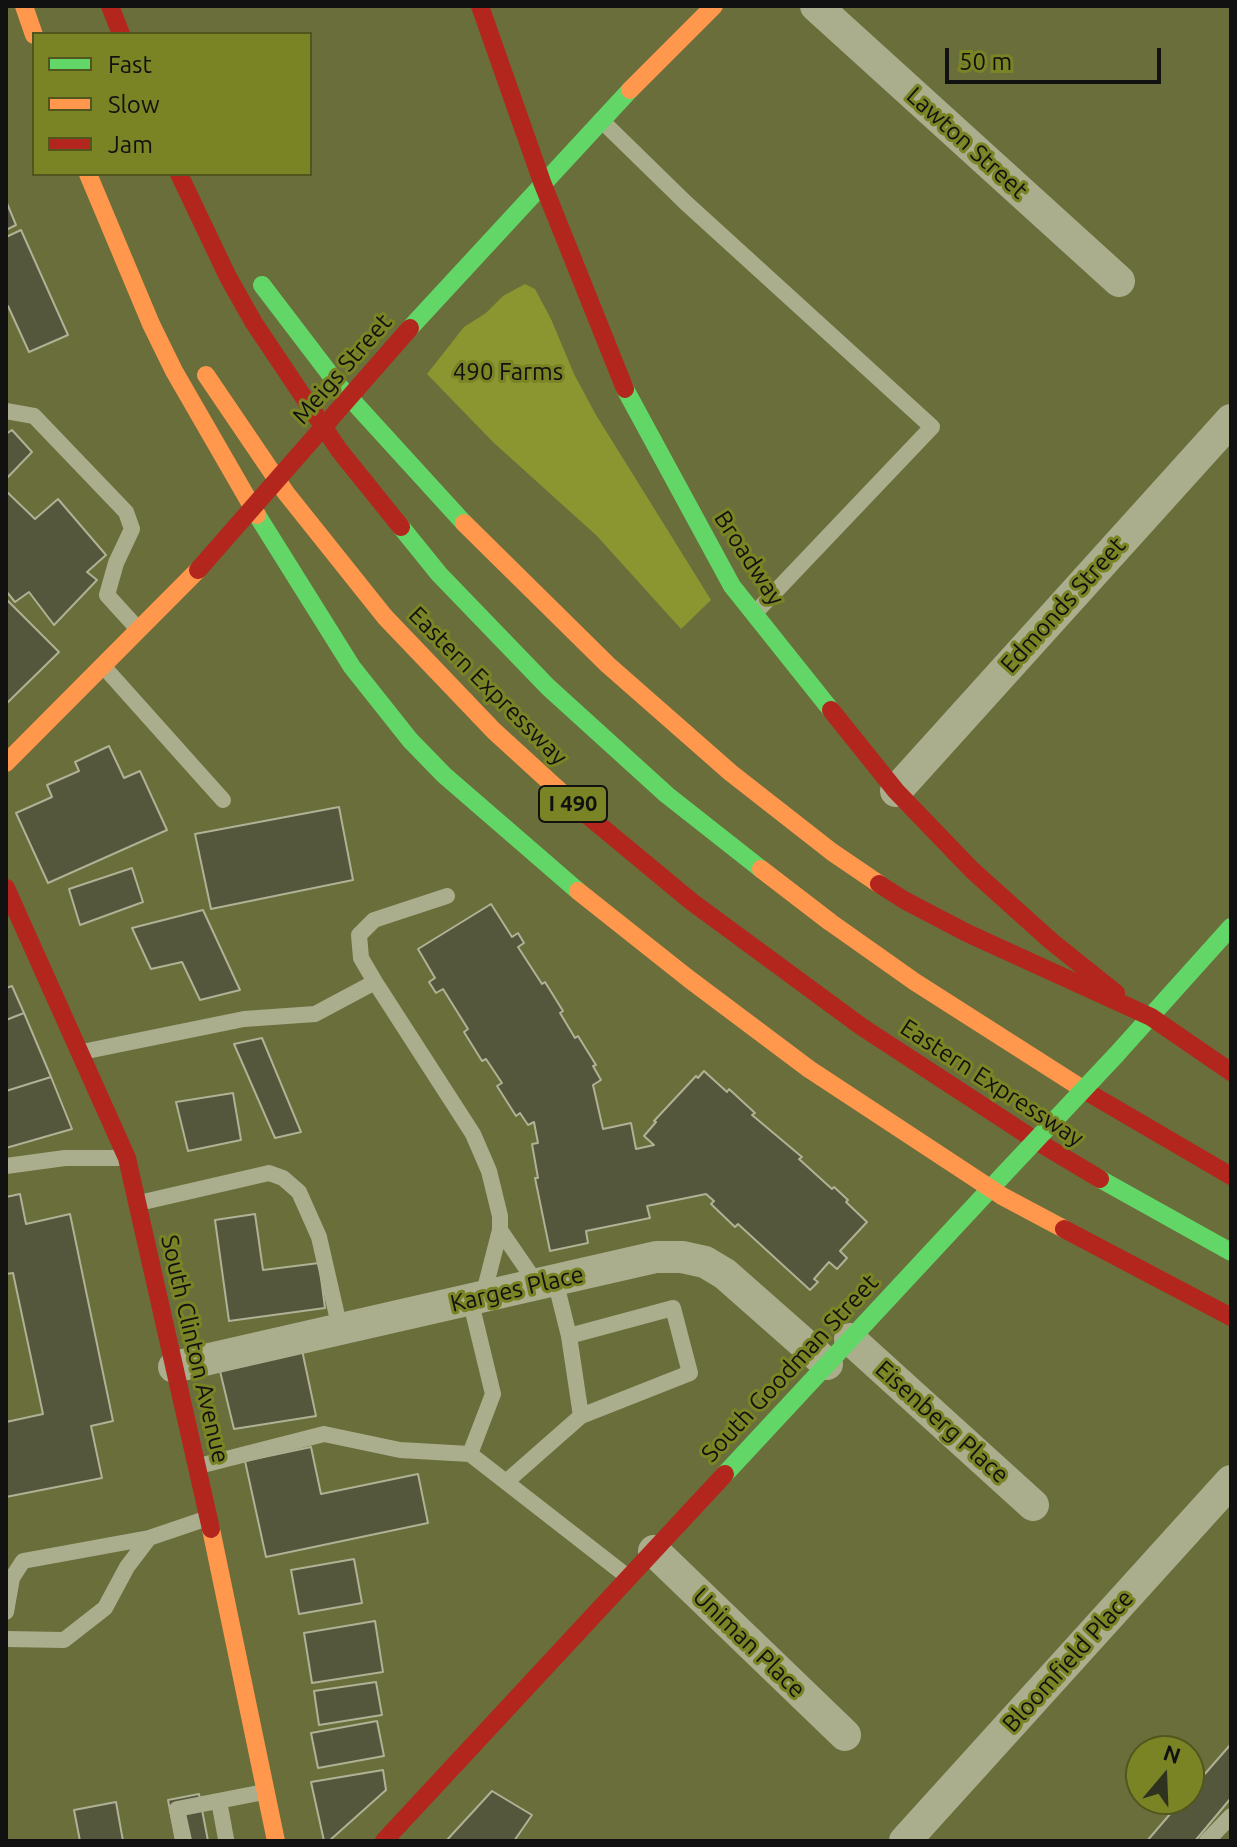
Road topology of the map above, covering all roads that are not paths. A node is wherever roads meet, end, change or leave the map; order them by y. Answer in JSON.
{"nodes":[{"id":1,"x":24,"y":6,"type":"edge"},
{"id":2,"x":110,"y":6,"type":"edge"},
{"id":3,"x":480,"y":6,"type":"edge"},
{"id":4,"x":714,"y":6,"type":"edge"},
{"id":5,"x":816,"y":6,"type":"edge"},
{"id":6,"x":33,"y":32,"type":"edge"},
{"id":7,"x":120,"y":32,"type":"edge"},
{"id":8,"x":600,"y":119,"type":"junction"},
{"id":9,"x":91,"y":176,"type":"edge"},
{"id":10,"x":91,"y":176,"type":"edge"},
{"id":11,"x":180,"y":176,"type":"edge"},
{"id":12,"x":187,"y":176,"type":"edge"},
{"id":13,"x":542,"y":182,"type":"junction"},
{"id":14,"x":235,"y":247,"type":"dead end"},
{"id":15,"x":251,"y":270,"type":"dead end"},
{"id":16,"x":1119,"y":281,"type":"dead end"},
{"id":17,"x":157,"y":293,"type":"dead end"},
{"id":18,"x":197,"y":361,"type":"dead end"},
{"id":19,"x":6,"y":411,"type":"edge"},
{"id":20,"x":1231,"y":420,"type":"edge"},
{"id":21,"x":754,"y":614,"type":"junction"},
{"id":22,"x":139,"y":631,"type":"junction"},
{"id":23,"x":103,"y":666,"type":"junction"},
{"id":24,"x":6,"y":763,"type":"edge"},
{"id":25,"x":896,"y":791,"type":"junction"},
{"id":26,"x":223,"y":800,"type":"dead end"},
{"id":27,"x":6,"y":888,"type":"edge"},
{"id":28,"x":447,"y":896,"type":"dead end"},
{"id":29,"x":1231,"y":927,"type":"edge"},
{"id":30,"x":375,"y":982,"type":"junction"},
{"id":31,"x":1151,"y":1017,"type":"junction"},
{"id":32,"x":80,"y":1052,"type":"junction"},
{"id":33,"x":1231,"y":1072,"type":"edge"},
{"id":34,"x":127,"y":1158,"type":"junction"},
{"id":35,"x":6,"y":1166,"type":"edge"},
{"id":36,"x":1231,"y":1176,"type":"edge"},
{"id":37,"x":990,"y":1189,"type":"junction"},
{"id":38,"x":137,"y":1203,"type":"junction"},
{"id":39,"x":500,"y":1230,"type":"junction"},
{"id":40,"x":1231,"y":1252,"type":"edge"},
{"id":41,"x":546,"y":1282,"type":"junction"},
{"id":42,"x":477,"y":1298,"type":"junction"},
{"id":43,"x":1231,"y":1317,"type":"edge"},
{"id":44,"x":340,"y":1329,"type":"junction"},
{"id":45,"x":569,"y":1336,"type":"junction"},
{"id":46,"x":850,"y":1339,"type":"junction"},
{"id":47,"x":827,"y":1364,"type":"junction"},
{"id":48,"x":174,"y":1367,"type":"junction"},
{"id":49,"x":581,"y":1416,"type":"junction"},
{"id":50,"x":470,"y":1454,"type":"junction"},
{"id":51,"x":197,"y":1466,"type":"junction"},
{"id":52,"x":1231,"y":1481,"type":"edge"},
{"id":53,"x":506,"y":1482,"type":"junction"},
{"id":54,"x":1033,"y":1505,"type":"dead end"},
{"id":55,"x":209,"y":1517,"type":"junction"},
{"id":56,"x":149,"y":1538,"type":"junction"},
{"id":57,"x":654,"y":1551,"type":"junction"},
{"id":58,"x":629,"y":1578,"type":"junction"},
{"id":59,"x":6,"y":1612,"type":"edge"},
{"id":60,"x":8,"y":1638,"type":"edge"},
{"id":61,"x":845,"y":1735,"type":"dead end"},
{"id":62,"x":265,"y":1792,"type":"junction"},
{"id":63,"x":219,"y":1801,"type":"junction"},
{"id":64,"x":1231,"y":1816,"type":"edge"},
{"id":65,"x":226,"y":1839,"type":"edge"},
{"id":66,"x":184,"y":1841,"type":"edge"},
{"id":67,"x":276,"y":1841,"type":"edge"},
{"id":68,"x":384,"y":1841,"type":"edge"},
{"id":69,"x":905,"y":1841,"type":"edge"},
{"id":70,"x":1207,"y":1841,"type":"edge"}],
"edges":[{"from":1,"to":6,"type":"main road"},
{"from":2,"to":7,"type":"main road"},
{"from":3,"to":13,"type":"main road","name":"Broadway"},
{"from":4,"to":8,"type":"main road","name":"Meigs Street"},
{"from":5,"to":16,"type":"street","name":"Lawton Street"},
{"from":8,"to":13,"type":"main road","name":"Meigs Street"},
{"from":8,"to":21,"type":"lane"},
{"from":9,"to":17,"type":"main road"},
{"from":10,"to":37,"type":"main road"},
{"from":11,"to":36,"type":"main road","name":"Eastern Expressway","number":"I 490"},
{"from":12,"to":14,"type":"main road"},
{"from":13,"to":21,"type":"main road","name":"Broadway"},
{"from":13,"to":22,"type":"main road","name":"Meigs Street","bridge":true},
{"from":15,"to":31,"type":"main road"},
{"from":18,"to":40,"type":"main road","name":"Eastern Expressway","number":"I 490"},
{"from":19,"to":22,"type":"lane"},
{"from":20,"to":25,"type":"street","name":"Edmonds Street"},
{"from":21,"to":25,"type":"main road","name":"Broadway"},
{"from":22,"to":23,"type":"main road","name":"Meigs Street"},
{"from":23,"to":24,"type":"main road","name":"Meigs Street"},
{"from":23,"to":26,"type":"lane"},
{"from":25,"to":31,"type":"main road","name":"Broadway"},
{"from":27,"to":32,"type":"main road","name":"South Clinton Avenue"},
{"from":28,"to":30,"type":"lane"},
{"from":29,"to":31,"type":"main road","name":"South Goodman Street"},
{"from":30,"to":32,"type":"lane"},
{"from":30,"to":39,"type":"lane"},
{"from":31,"to":33,"type":"main road"},
{"from":31,"to":37,"type":"main road","name":"South Goodman Street","bridge":true},
{"from":32,"to":34,"type":"main road","name":"South Clinton Avenue"},
{"from":34,"to":35,"type":"lane"},
{"from":34,"to":38,"type":"main road","name":"South Clinton Avenue"},
{"from":37,"to":43,"type":"main road"},
{"from":37,"to":46,"type":"main road","name":"South Goodman Street"},
{"from":38,"to":44,"type":"lane"},
{"from":38,"to":48,"type":"main road","name":"South Clinton Avenue"},
{"from":39,"to":41,"type":"lane"},
{"from":39,"to":42,"type":"lane"},
{"from":41,"to":42,"type":"street","name":"Karges Place"},
{"from":41,"to":45,"type":"lane"},
{"from":41,"to":47,"type":"street","name":"Karges Place"},
{"from":42,"to":44,"type":"street","name":"Karges Place"},
{"from":42,"to":50,"type":"lane"},
{"from":44,"to":48,"type":"street","name":"Karges Place"},
{"from":45,"to":49,"type":"lane"},
{"from":45,"to":49,"type":"lane"},
{"from":46,"to":47,"type":"main road","name":"South Goodman Street"},
{"from":46,"to":54,"type":"street","name":"Eisenberg Place"},
{"from":47,"to":57,"type":"main road","name":"South Goodman Street"},
{"from":48,"to":51,"type":"main road","name":"South Clinton Avenue"},
{"from":49,"to":53,"type":"lane"},
{"from":50,"to":51,"type":"lane"},
{"from":50,"to":53,"type":"lane"},
{"from":51,"to":55,"type":"main road","name":"South Clinton Avenue"},
{"from":52,"to":69,"type":"street","name":"Bloomfield Place"},
{"from":53,"to":58,"type":"lane"},
{"from":55,"to":56,"type":"lane"},
{"from":55,"to":62,"type":"main road","name":"South Clinton Avenue"},
{"from":56,"to":59,"type":"lane"},
{"from":56,"to":60,"type":"lane"},
{"from":57,"to":58,"type":"main road","name":"South Goodman Street"},
{"from":57,"to":61,"type":"street","name":"Uniman Place"},
{"from":58,"to":68,"type":"main road","name":"South Goodman Street"},
{"from":59,"to":60,"type":"lane"},
{"from":62,"to":63,"type":"lane"},
{"from":62,"to":67,"type":"main road","name":"South Clinton Avenue"},
{"from":63,"to":65,"type":"lane"},
{"from":63,"to":66,"type":"lane"},
{"from":64,"to":70,"type":"lane"}]}
